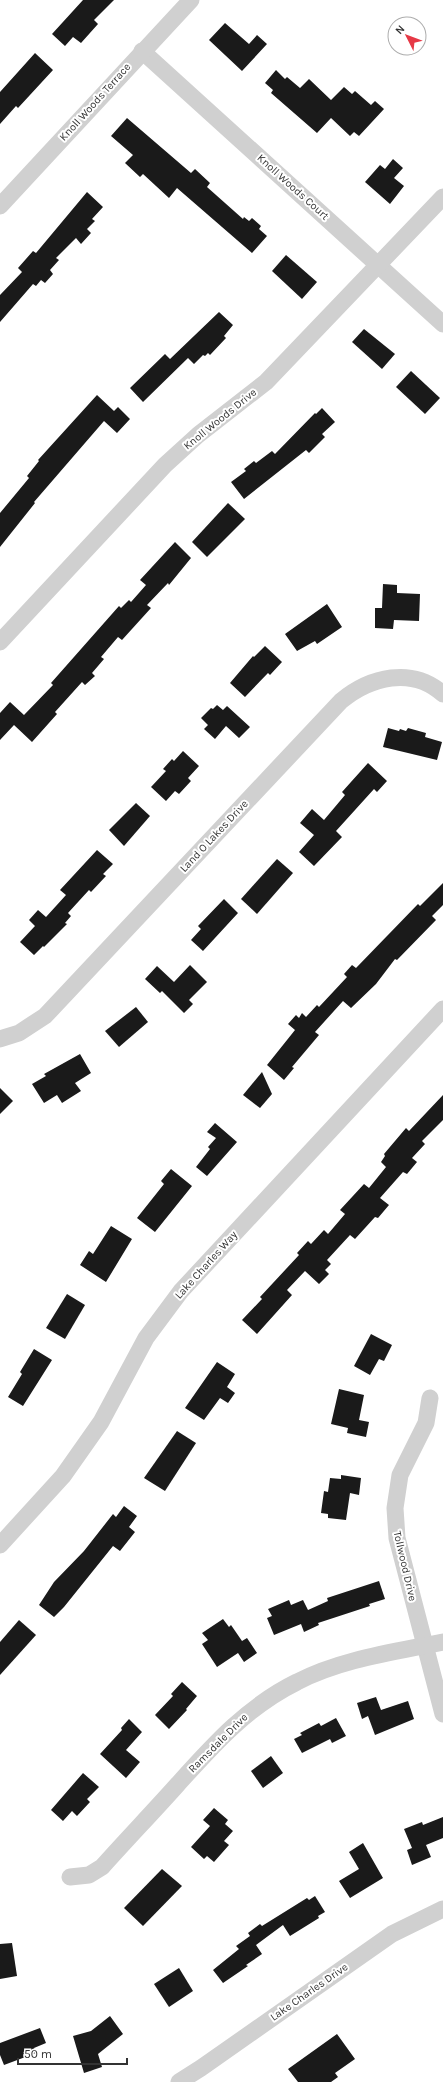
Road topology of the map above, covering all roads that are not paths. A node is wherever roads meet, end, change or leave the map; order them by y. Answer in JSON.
{"nodes":[{"id":1,"x":191,"y":0,"type":"edge"},
{"id":2,"x":142,"y":51,"type":"junction"},
{"id":3,"x":443,"y":197,"type":"edge"},
{"id":4,"x":0,"y":206,"type":"edge"},
{"id":5,"x":378,"y":265,"type":"junction"},
{"id":6,"x":443,"y":324,"type":"edge"},
{"id":7,"x":0,"y":642,"type":"edge"},
{"id":8,"x":443,"y":694,"type":"edge"},
{"id":9,"x":443,"y":1009,"type":"edge"},
{"id":10,"x":0,"y":1039,"type":"edge"},
{"id":11,"x":430,"y":1398,"type":"dead end"},
{"id":12,"x":0,"y":1545,"type":"edge"},
{"id":13,"x":443,"y":1642,"type":"edge"},
{"id":14,"x":424,"y":1646,"type":"junction"},
{"id":15,"x":443,"y":1714,"type":"edge"},
{"id":16,"x":70,"y":1877,"type":"dead end"},
{"id":17,"x":443,"y":1909,"type":"edge"},
{"id":18,"x":179,"y":2082,"type":"edge"}],
"edges":[{"from":1,"to":2,"type":"street","name":"Knoll Woods Terrace"},
{"from":2,"to":4,"type":"street","name":"Knoll Woods Terrace"},
{"from":2,"to":5,"type":"street","name":"Knoll Woods Court"},
{"from":3,"to":5,"type":"street","name":"Knoll Woods Drive"},
{"from":5,"to":6,"type":"street","name":"Knoll Woods Court"},
{"from":5,"to":7,"type":"street","name":"Knoll Woods Drive"},
{"from":8,"to":10,"type":"street","name":"Land O Lakes Drive"},
{"from":9,"to":12,"type":"street","name":"Lake Charles Way"},
{"from":11,"to":14,"type":"street","name":"Tollwood Drive"},
{"from":13,"to":14,"type":"street","name":"Ramsdale Drive"},
{"from":14,"to":15,"type":"street","name":"Tollwood Drive"},
{"from":14,"to":16,"type":"street","name":"Ramsdale Drive"},
{"from":17,"to":18,"type":"street","name":"Lake Charles Drive"}]}
